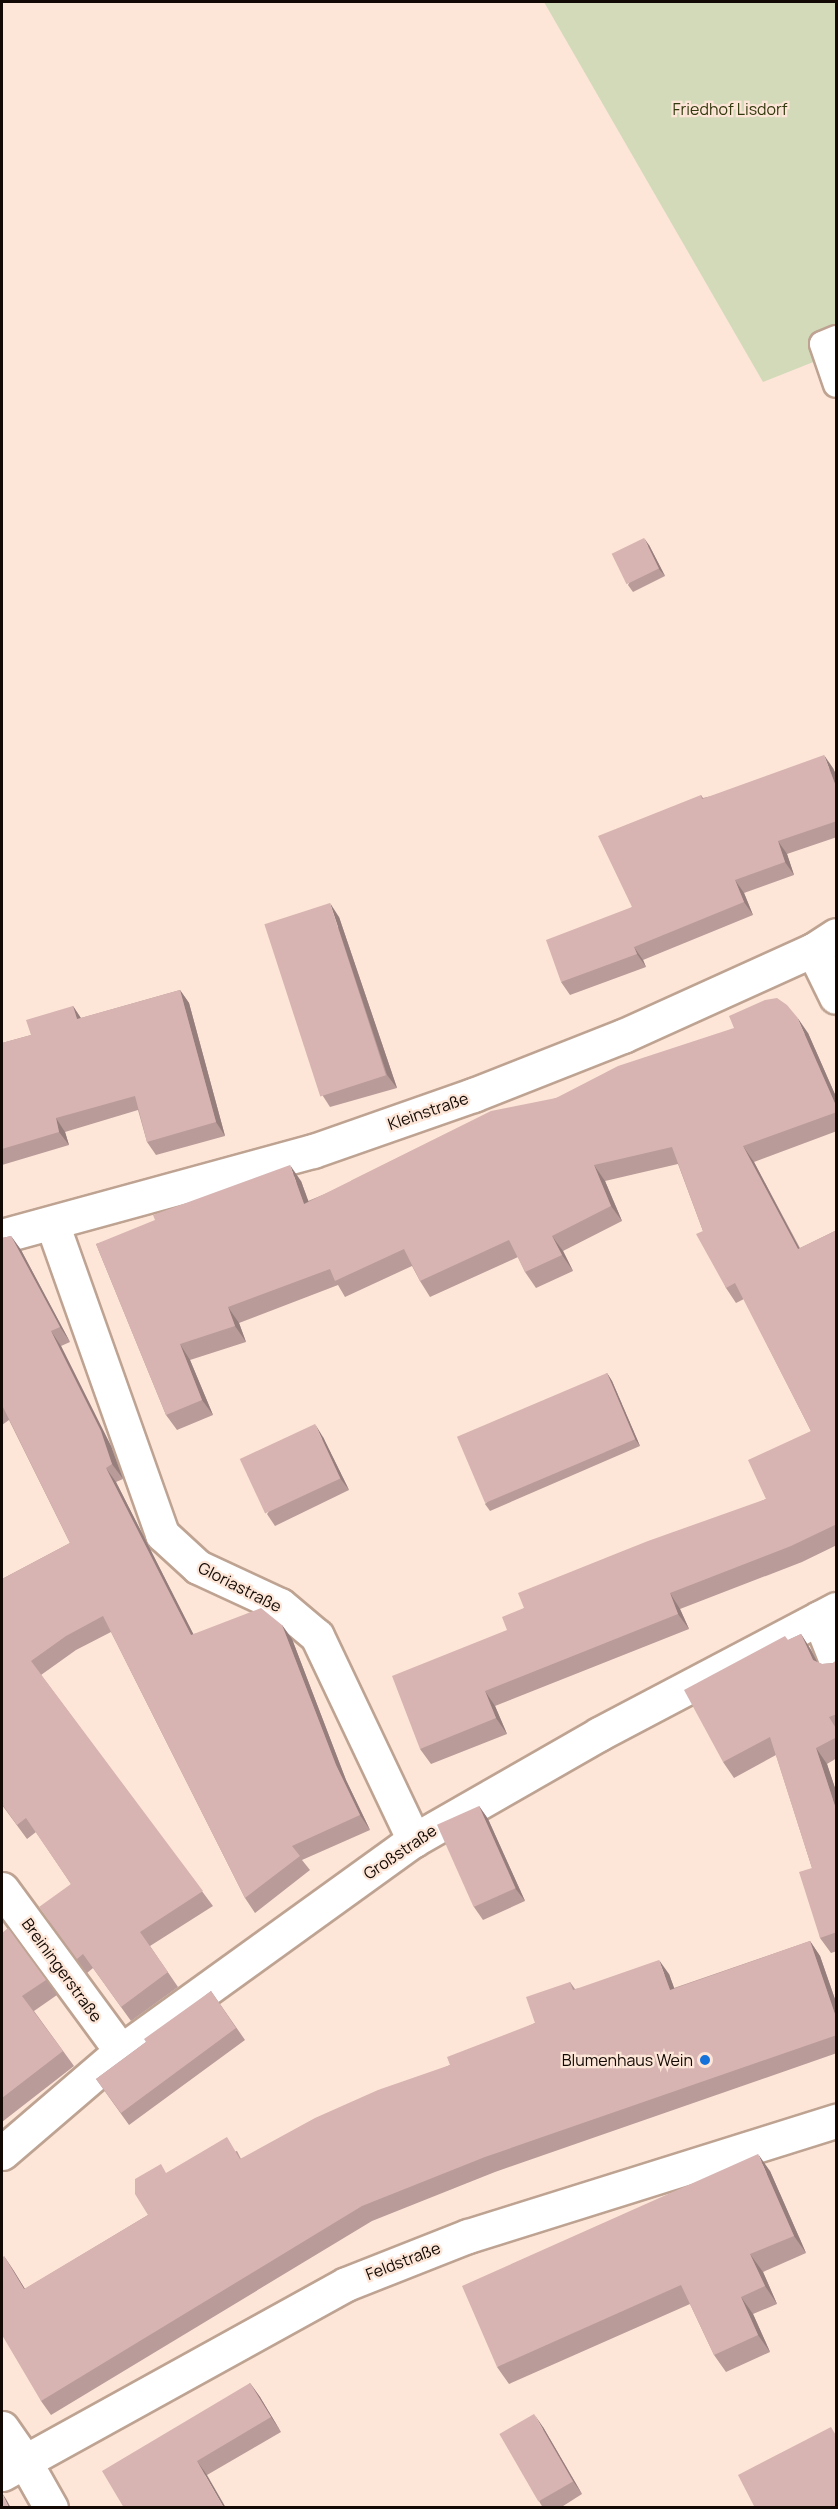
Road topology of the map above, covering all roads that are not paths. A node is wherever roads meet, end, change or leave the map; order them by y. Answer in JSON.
{"nodes":[{"id":1,"x":837,"y":338,"type":"edge"},
{"id":2,"x":837,"y":385,"type":"edge"},
{"id":3,"x":825,"y":942,"type":"edge"},
{"id":4,"x":837,"y":997,"type":"edge"},
{"id":5,"x":52,"y":1223,"type":"junction"},
{"id":6,"x":2,"y":1236,"type":"edge"},
{"id":7,"x":828,"y":1613,"type":"edge"},
{"id":8,"x":837,"y":1661,"type":"edge"},
{"id":9,"x":414,"y":1840,"type":"junction"},
{"id":10,"x":2,"y":1889,"type":"edge"},
{"id":11,"x":121,"y":2051,"type":"junction"},
{"id":12,"x":837,"y":2121,"type":"edge"},
{"id":13,"x":2,"y":2154,"type":"edge"},
{"id":14,"x":2,"y":2428,"type":"edge"},
{"id":15,"x":13,"y":2467,"type":"edge"},
{"id":16,"x":51,"y":2508,"type":"edge"}],
"edges":[{"from":1,"to":2,"type":"lane"},
{"from":3,"to":4,"type":"street"},
{"from":3,"to":5,"type":"street","name":"Kleinstraße"},
{"from":5,"to":6,"type":"street","name":"Kleinstraße"},
{"from":5,"to":9,"type":"street","name":"Gloriastraße"},
{"from":7,"to":8,"type":"street"},
{"from":7,"to":9,"type":"street","name":"Großstraße"},
{"from":9,"to":11,"type":"street","name":"Großstraße"},
{"from":10,"to":11,"type":"street","name":"Breiningerstraße"},
{"from":11,"to":13,"type":"street","name":"Großstraße"},
{"from":12,"to":15,"type":"street","name":"Feldstraße"},
{"from":14,"to":15,"type":"street"},
{"from":15,"to":16,"type":"street"}]}
